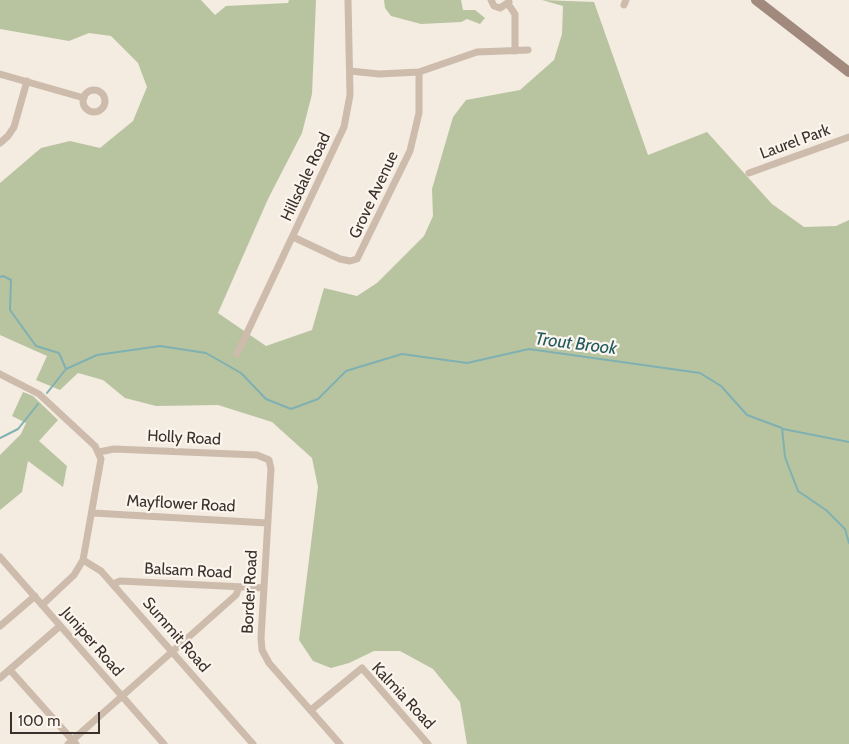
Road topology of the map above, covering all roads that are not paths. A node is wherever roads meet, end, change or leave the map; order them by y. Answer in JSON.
{"nodes":[{"id":1,"x":348,"y":0,"type":"edge"},
{"id":2,"x":491,"y":0,"type":"edge"},
{"id":3,"x":760,"y":1,"type":"edge"},
{"id":4,"x":509,"y":2,"type":"edge"},
{"id":5,"x":528,"y":50,"type":"dead end"},
{"id":6,"x":515,"y":51,"type":"junction"},
{"id":7,"x":350,"y":71,"type":"junction"},
{"id":8,"x":420,"y":72,"type":"junction"},
{"id":9,"x":849,"y":72,"type":"edge"},
{"id":10,"x":0,"y":74,"type":"edge"},
{"id":11,"x":27,"y":81,"type":"junction"},
{"id":12,"x":84,"y":98,"type":"dead end"},
{"id":13,"x":849,"y":137,"type":"edge"},
{"id":14,"x":0,"y":143,"type":"edge"},
{"id":15,"x":749,"y":173,"type":"dead end"},
{"id":16,"x":293,"y":237,"type":"junction"},
{"id":17,"x":237,"y":354,"type":"dead end"},
{"id":18,"x":0,"y":374,"type":"edge"},
{"id":19,"x":99,"y":452,"type":"junction"},
{"id":20,"x":268,"y":459,"type":"joint"},
{"id":21,"x":93,"y":513,"type":"junction"},
{"id":22,"x":267,"y":523,"type":"junction"},
{"id":23,"x":0,"y":557,"type":"edge"},
{"id":24,"x":83,"y":560,"type":"junction"},
{"id":25,"x":113,"y":584,"type":"junction"},
{"id":26,"x":239,"y":587,"type":"junction"},
{"id":27,"x":264,"y":588,"type":"junction"},
{"id":28,"x":35,"y":596,"type":"junction"},
{"id":29,"x":42,"y":605,"type":"junction"},
{"id":30,"x":0,"y":626,"type":"edge"},
{"id":31,"x":60,"y":626,"type":"junction"},
{"id":32,"x":172,"y":651,"type":"junction"},
{"id":33,"x":10,"y":670,"type":"junction"},
{"id":34,"x":0,"y":678,"type":"edge"},
{"id":35,"x":121,"y":697,"type":"junction"},
{"id":36,"x":311,"y":710,"type":"junction"},
{"id":37,"x":72,"y":743,"type":"edge"},
{"id":38,"x":164,"y":744,"type":"edge"},
{"id":39,"x":253,"y":744,"type":"edge"},
{"id":40,"x":340,"y":744,"type":"edge"},
{"id":41,"x":428,"y":744,"type":"edge"}],
"edges":[{"from":1,"to":7,"type":"street","name":"Hillsdale Road"},
{"from":2,"to":4,"type":"street"},
{"from":3,"to":9,"type":"main road"},
{"from":4,"to":6,"type":"street"},
{"from":5,"to":6,"type":"street"},
{"from":6,"to":8,"type":"street"},
{"from":7,"to":8,"type":"street"},
{"from":7,"to":16,"type":"street","name":"Hillsdale Road"},
{"from":8,"to":16,"type":"street","name":"Grove Avenue"},
{"from":10,"to":11,"type":"street"},
{"from":11,"to":12,"type":"street"},
{"from":11,"to":14,"type":"street"},
{"from":13,"to":15,"type":"street","name":"Laurel Park"},
{"from":16,"to":17,"type":"street","name":"Hillsdale Road"},
{"from":18,"to":19,"type":"street"},
{"from":19,"to":20,"type":"street","name":"Holly Road"},
{"from":19,"to":21,"type":"street"},
{"from":20,"to":22,"type":"street","name":"Border Road"},
{"from":21,"to":22,"type":"street","name":"Mayflower Road"},
{"from":21,"to":24,"type":"street"},
{"from":22,"to":27,"type":"street","name":"Border Road"},
{"from":23,"to":28,"type":"street","name":"Juniper Road"},
{"from":24,"to":25,"type":"street","name":"Summit Road"},
{"from":24,"to":29,"type":"street"},
{"from":25,"to":26,"type":"street","name":"Balsam Road"},
{"from":25,"to":32,"type":"street","name":"Summit Road"},
{"from":26,"to":27,"type":"street","name":"Balsam Road"},
{"from":26,"to":32,"type":"street"},
{"from":27,"to":36,"type":"street","name":"Border Road"},
{"from":28,"to":29,"type":"street","name":"Juniper Road"},
{"from":28,"to":30,"type":"street"},
{"from":29,"to":31,"type":"street","name":"Juniper Road"},
{"from":31,"to":33,"type":"street"},
{"from":31,"to":35,"type":"street","name":"Juniper Road"},
{"from":32,"to":35,"type":"street"},
{"from":32,"to":39,"type":"street","name":"Summit Road"},
{"from":33,"to":34,"type":"street"},
{"from":33,"to":37,"type":"street"},
{"from":35,"to":37,"type":"street"},
{"from":35,"to":38,"type":"street","name":"Juniper Road"},
{"from":36,"to":40,"type":"street","name":"Border Road"},
{"from":36,"to":41,"type":"street","name":"Kalmia Road"}]}
